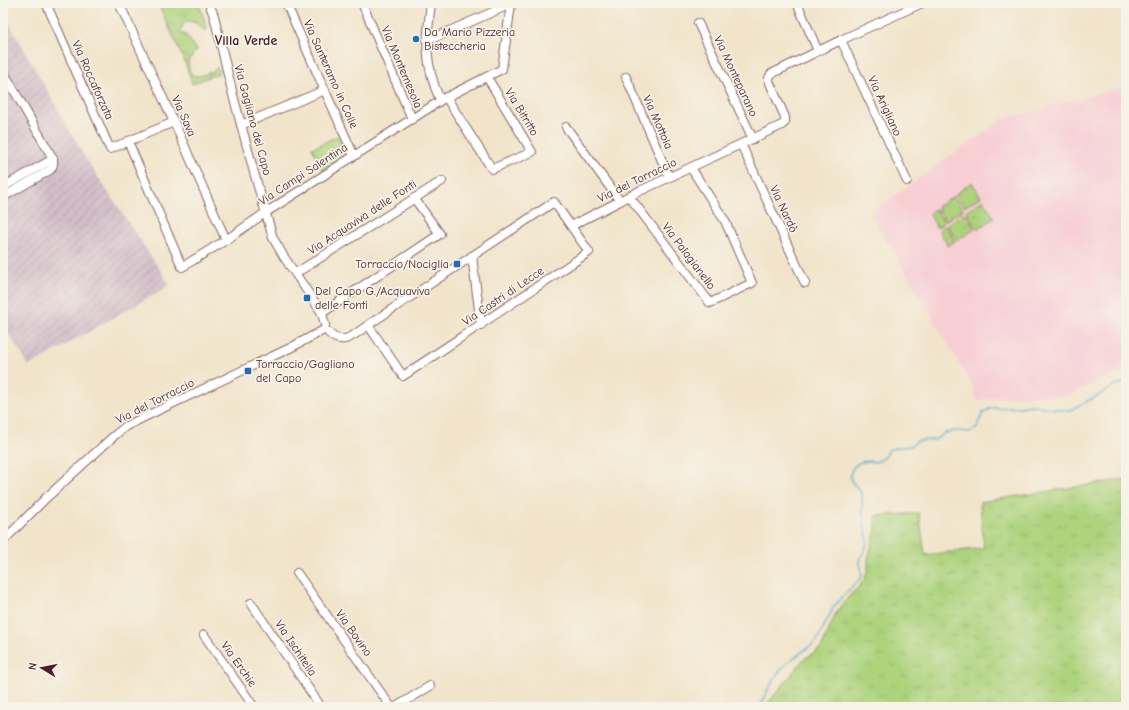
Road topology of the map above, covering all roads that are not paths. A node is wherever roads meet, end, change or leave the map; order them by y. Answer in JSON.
{"nodes":[{"id":1,"x":46,"y":3,"type":"edge"},
{"id":2,"x":119,"y":3,"type":"edge"},
{"id":3,"x":209,"y":3,"type":"edge"},
{"id":4,"x":286,"y":3,"type":"edge"},
{"id":5,"x":362,"y":3,"type":"edge"},
{"id":6,"x":431,"y":3,"type":"edge"},
{"id":7,"x":798,"y":3,"type":"edge"},
{"id":8,"x":922,"y":3,"type":"edge"},
{"id":9,"x":512,"y":4,"type":"edge"},
{"id":10,"x":698,"y":23,"type":"dead end"},
{"id":11,"x":841,"y":40,"type":"junction"},
{"id":12,"x":427,"y":41,"type":"junction"},
{"id":13,"x":818,"y":51,"type":"junction"},
{"id":14,"x":3,"y":71,"type":"edge"},
{"id":15,"x":487,"y":77,"type":"junction"},
{"id":16,"x":626,"y":77,"type":"dead end"},
{"id":17,"x":325,"y":90,"type":"junction"},
{"id":18,"x":443,"y":99,"type":"junction"},
{"id":19,"x":412,"y":119,"type":"junction"},
{"id":20,"x":174,"y":122,"type":"junction"},
{"id":21,"x":241,"y":125,"type":"junction"},
{"id":22,"x":566,"y":127,"type":"dead end"},
{"id":23,"x":753,"y":139,"type":"junction"},
{"id":24,"x":128,"y":141,"type":"junction"},
{"id":25,"x":741,"y":144,"type":"junction"},
{"id":26,"x":354,"y":156,"type":"junction"},
{"id":27,"x":53,"y":159,"type":"junction"},
{"id":28,"x":690,"y":168,"type":"junction"},
{"id":29,"x":669,"y":177,"type":"junction"},
{"id":30,"x":442,"y":181,"type":"dead end"},
{"id":31,"x":907,"y":181,"type":"dead end"},
{"id":32,"x":3,"y":187,"type":"edge"},
{"id":33,"x":629,"y":196,"type":"junction"},
{"id":34,"x":3,"y":197,"type":"edge"},
{"id":35,"x":414,"y":198,"type":"junction"},
{"id":36,"x":620,"y":201,"type":"junction"},
{"id":37,"x":265,"y":213,"type":"junction"},
{"id":38,"x":572,"y":226,"type":"junction"},
{"id":39,"x":226,"y":240,"type":"junction"},
{"id":40,"x":472,"y":256,"type":"junction"},
{"id":41,"x":296,"y":274,"type":"junction"},
{"id":42,"x":805,"y":283,"type":"dead end"},
{"id":43,"x":322,"y":313,"type":"junction"},
{"id":44,"x":368,"y":325,"type":"junction"},
{"id":45,"x":481,"y":325,"type":"junction"},
{"id":46,"x":325,"y":329,"type":"junction"},
{"id":47,"x":3,"y":541,"type":"edge"},
{"id":48,"x":297,"y":573,"type":"dead end"},
{"id":49,"x":251,"y":603,"type":"dead end"},
{"id":50,"x":204,"y":635,"type":"dead end"},
{"id":51,"x":430,"y":686,"type":"dead end"},
{"id":52,"x":254,"y":707,"type":"edge"},
{"id":53,"x":321,"y":707,"type":"edge"},
{"id":54,"x":390,"y":707,"type":"edge"},
{"id":55,"x":396,"y":707,"type":"edge"}],
"edges":[{"from":1,"to":24,"type":"street","name":"Via Roccaforzata"},
{"from":2,"to":20,"type":"street","name":"Via Sava"},
{"from":3,"to":21,"type":"street","name":"Via Gagliano del Capo"},
{"from":4,"to":17,"type":"street","name":"Via Santeramo in Colle"},
{"from":5,"to":19,"type":"street","name":"Via Montemesola"},
{"from":6,"to":12,"type":"street"},
{"from":7,"to":13,"type":"street"},
{"from":8,"to":11,"type":"street","name":"Via del Torraccio"},
{"from":9,"to":12,"type":"street"},
{"from":9,"to":15,"type":"street","name":"Via Campi Salentina"},
{"from":10,"to":23,"type":"street","name":"Via Monteparano"},
{"from":11,"to":13,"type":"street","name":"Via del Torraccio"},
{"from":11,"to":31,"type":"street","name":"Via Arigliano"},
{"from":12,"to":18,"type":"street"},
{"from":13,"to":23,"type":"street","name":"Via del Torraccio"},
{"from":14,"to":27,"type":"street"},
{"from":15,"to":18,"type":"street","name":"Via Campi Salentina"},
{"from":15,"to":18,"type":"street","name":"Via Bitritto"},
{"from":16,"to":29,"type":"street","name":"Via Mottola"},
{"from":17,"to":21,"type":"street"},
{"from":17,"to":26,"type":"street","name":"Via Santeramo in Colle"},
{"from":18,"to":19,"type":"street","name":"Via Campi Salentina"},
{"from":19,"to":26,"type":"street","name":"Via Campi Salentina"},
{"from":20,"to":24,"type":"street"},
{"from":20,"to":39,"type":"street","name":"Via Sava"},
{"from":21,"to":37,"type":"street","name":"Via Gagliano del Capo"},
{"from":22,"to":36,"type":"street"},
{"from":23,"to":25,"type":"street","name":"Via del Torraccio"},
{"from":24,"to":39,"type":"street","name":"Via Campi Salentina"},
{"from":25,"to":28,"type":"street","name":"Via del Torraccio"},
{"from":25,"to":42,"type":"street","name":"Via Nardò"},
{"from":26,"to":37,"type":"street","name":"Via Campi Salentina"},
{"from":27,"to":32,"type":"street"},
{"from":27,"to":34,"type":"street"},
{"from":28,"to":29,"type":"street","name":"Via del Torraccio"},
{"from":28,"to":33,"type":"street","name":"Via Palagianello"},
{"from":29,"to":33,"type":"street","name":"Via del Torraccio"},
{"from":30,"to":35,"type":"street","name":"Via Acquaviva delle Fonti"},
{"from":33,"to":36,"type":"street","name":"Via del Torraccio"},
{"from":35,"to":41,"type":"street","name":"Via Acquaviva delle Fonti"},
{"from":35,"to":43,"type":"street"},
{"from":36,"to":38,"type":"street","name":"Via del Torraccio"},
{"from":37,"to":39,"type":"street","name":"Via Campi Salentina"},
{"from":37,"to":41,"type":"street","name":"Via Gagliano del Capo"},
{"from":38,"to":40,"type":"street"},
{"from":38,"to":45,"type":"street","name":"Via Castri di Lecce"},
{"from":40,"to":44,"type":"street"},
{"from":40,"to":45,"type":"street"},
{"from":41,"to":43,"type":"street","name":"Via Gagliano del Capo"},
{"from":43,"to":46,"type":"street","name":"Via Gagliano del Capo"},
{"from":44,"to":45,"type":"street","name":"Via Castri di Lecce"},
{"from":44,"to":46,"type":"street"},
{"from":46,"to":47,"type":"street","name":"Via del Torraccio"},
{"from":48,"to":54,"type":"street","name":"Via Bovino"},
{"from":49,"to":53,"type":"street","name":"Via Ischitella"},
{"from":50,"to":52,"type":"street","name":"Via Erchie"},
{"from":51,"to":55,"type":"street"}]}
